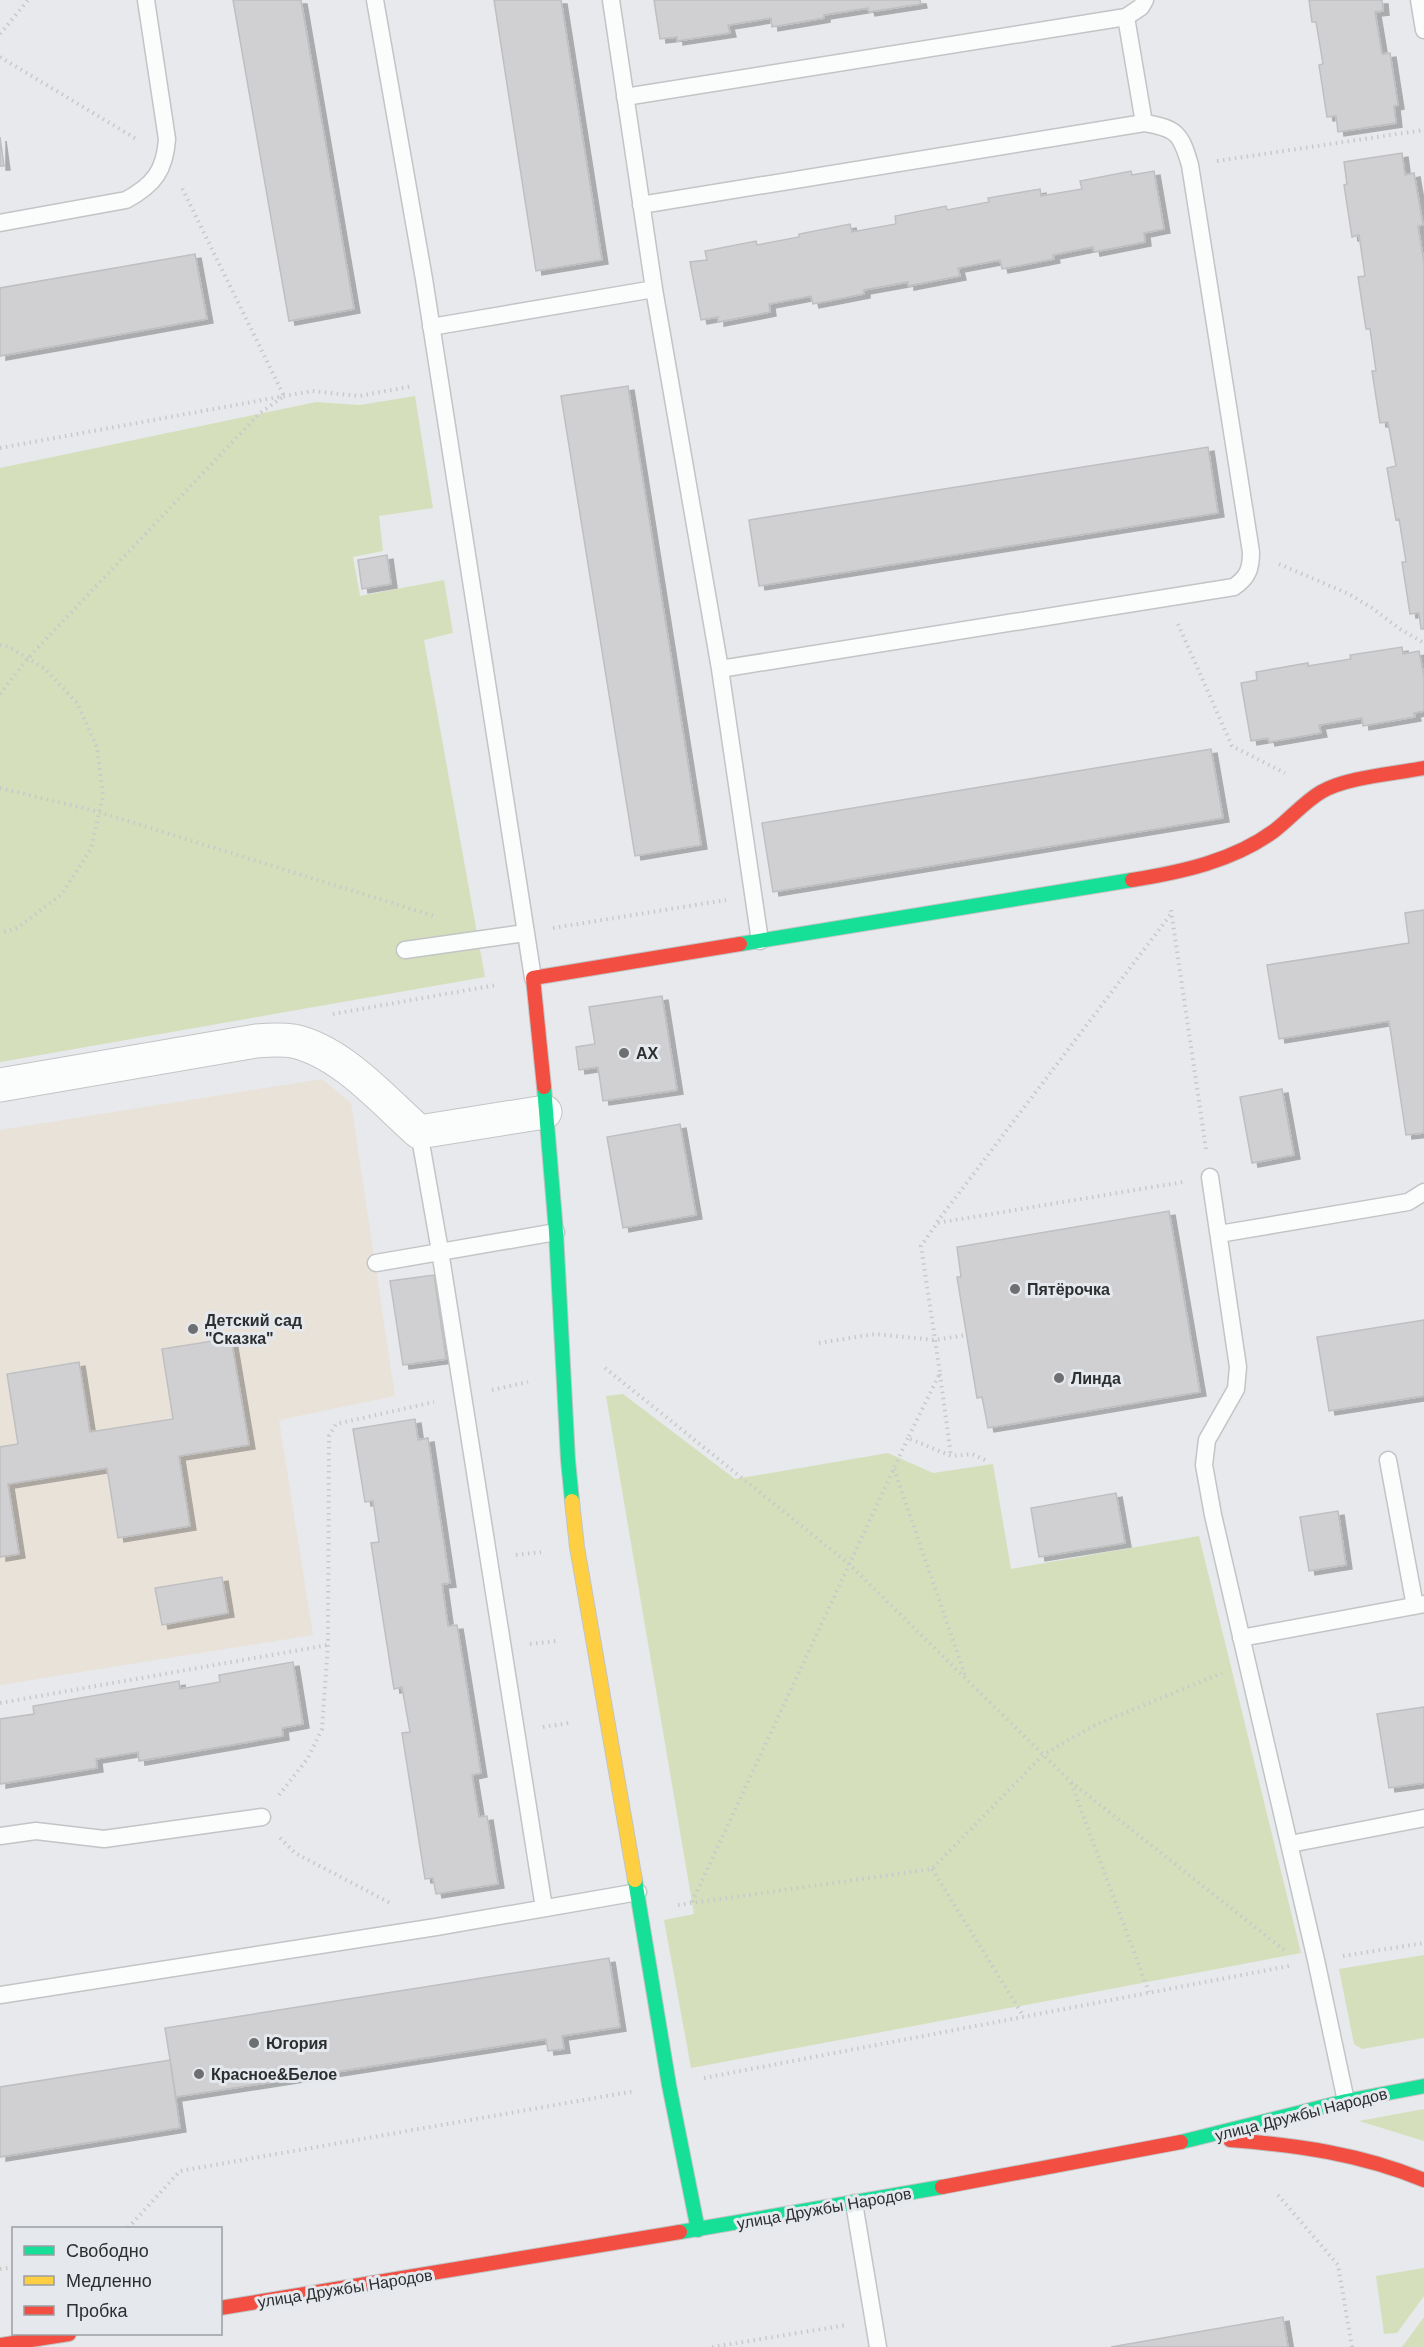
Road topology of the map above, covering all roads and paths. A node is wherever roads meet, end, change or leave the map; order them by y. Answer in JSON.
{"nodes":[{"id":1,"x":28,"y":0,"type":"edge"},
{"id":2,"x":146,"y":0,"type":"edge"},
{"id":3,"x":375,"y":0,"type":"edge"},
{"id":4,"x":611,"y":0,"type":"edge"},
{"id":5,"x":1145,"y":0,"type":"edge"},
{"id":6,"x":1419,"y":0,"type":"edge"},
{"id":7,"x":1125,"y":17,"type":"junction"},
{"id":8,"x":1424,"y":30,"type":"edge"},
{"id":9,"x":0,"y":34,"type":"edge"},
{"id":10,"x":0,"y":57,"type":"edge"},
{"id":11,"x":625,"y":97,"type":"junction"},
{"id":12,"x":1144,"y":123,"type":"junction"},
{"id":13,"x":1424,"y":130,"type":"edge"},
{"id":14,"x":166,"y":157,"type":"junction"},
{"id":15,"x":1190,"y":165,"type":"junction"},
{"id":16,"x":641,"y":205,"type":"junction"},
{"id":17,"x":0,"y":223,"type":"edge"},
{"id":18,"x":654,"y":289,"type":"junction"},
{"id":19,"x":431,"y":327,"type":"junction"},
{"id":20,"x":438,"y":381,"type":"junction"},
{"id":21,"x":284,"y":396,"type":"junction"},
{"id":22,"x":0,"y":448,"type":"edge"},
{"id":23,"x":1251,"y":552,"type":"junction"},
{"id":24,"x":1167,"y":598,"type":"junction"},
{"id":25,"x":1424,"y":643,"type":"edge"},
{"id":26,"x":0,"y":645,"type":"edge"},
{"id":27,"x":28,"y":658,"type":"junction"},
{"id":28,"x":720,"y":669,"type":"junction"},
{"id":29,"x":0,"y":694,"type":"edge"},
{"id":30,"x":1424,"y":768,"type":"edge"},
{"id":31,"x":0,"y":788,"type":"edge"},
{"id":32,"x":1321,"y":792,"type":"junction"},
{"id":33,"x":99,"y":812,"type":"junction"},
{"id":34,"x":1168,"y":874,"type":"junction"},
{"id":35,"x":754,"y":895,"type":"junction"},
{"id":36,"x":1172,"y":914,"type":"junction"},
{"id":37,"x":441,"y":918,"type":"dead end"},
{"id":38,"x":0,"y":933,"type":"edge"},
{"id":39,"x":525,"y":933,"type":"junction"},
{"id":40,"x":760,"y":941,"type":"junction"},
{"id":41,"x":405,"y":950,"type":"dead end"},
{"id":42,"x":532,"y":978,"type":"junction"},
{"id":43,"x":0,"y":1085,"type":"edge"},
{"id":44,"x":545,"y":1112,"type":"junction"},
{"id":45,"x":419,"y":1132,"type":"junction"},
{"id":46,"x":1210,"y":1177,"type":"junction"},
{"id":47,"x":1424,"y":1192,"type":"edge"},
{"id":48,"x":937,"y":1223,"type":"junction"},
{"id":49,"x":556,"y":1232,"type":"junction"},
{"id":50,"x":1219,"y":1234,"type":"junction"},
{"id":51,"x":440,"y":1251,"type":"junction"},
{"id":52,"x":376,"y":1263,"type":"dead end"},
{"id":53,"x":967,"y":1335,"type":"dead end"},
{"id":54,"x":934,"y":1340,"type":"junction"},
{"id":55,"x":819,"y":1343,"type":"dead end"},
{"id":56,"x":604,"y":1368,"type":"dead end"},
{"id":57,"x":940,"y":1373,"type":"junction"},
{"id":58,"x":564,"y":1375,"type":"junction"},
{"id":59,"x":463,"y":1396,"type":"junction"},
{"id":60,"x":908,"y":1438,"type":"junction"},
{"id":61,"x":951,"y":1456,"type":"junction"},
{"id":62,"x":985,"y":1460,"type":"dead end"},
{"id":63,"x":1388,"y":1460,"type":"dead end"},
{"id":64,"x":894,"y":1468,"type":"junction"},
{"id":65,"x":577,"y":1547,"type":"junction"},
{"id":66,"x":488,"y":1559,"type":"junction"},
{"id":67,"x":849,"y":1564,"type":"junction"},
{"id":68,"x":1420,"y":1605,"type":"edge"},
{"id":69,"x":592,"y":1636,"type":"junction"},
{"id":70,"x":1241,"y":1638,"type":"junction"},
{"id":71,"x":328,"y":1645,"type":"junction"},
{"id":72,"x":503,"y":1648,"type":"junction"},
{"id":73,"x":1248,"y":1663,"type":"junction"},
{"id":74,"x":966,"y":1678,"type":"junction"},
{"id":75,"x":0,"y":1703,"type":"edge"},
{"id":76,"x":606,"y":1719,"type":"junction"},
{"id":77,"x":516,"y":1730,"type":"junction"},
{"id":78,"x":1043,"y":1755,"type":"junction"},
{"id":79,"x":1071,"y":1782,"type":"junction"},
{"id":80,"x":262,"y":1817,"type":"junction"},
{"id":81,"x":1424,"y":1818,"type":"edge"},
{"id":82,"x":0,"y":1836,"type":"edge"},
{"id":83,"x":1290,"y":1844,"type":"junction"},
{"id":84,"x":932,"y":1869,"type":"junction"},
{"id":85,"x":638,"y":1892,"type":"junction"},
{"id":86,"x":544,"y":1908,"type":"junction"},
{"id":87,"x":436,"y":1927,"type":"junction"},
{"id":88,"x":1424,"y":1943,"type":"edge"},
{"id":89,"x":1309,"y":1962,"type":"junction"},
{"id":90,"x":1149,"y":1992,"type":"junction"},
{"id":91,"x":0,"y":1995,"type":"edge"},
{"id":92,"x":1024,"y":2017,"type":"junction"},
{"id":93,"x":669,"y":2085,"type":"junction"},
{"id":94,"x":1424,"y":2086,"type":"edge"},
{"id":95,"x":1346,"y":2101,"type":"junction"},
{"id":96,"x":1202,"y":2138,"type":"junction"},
{"id":97,"x":1424,"y":2180,"type":"edge"},
{"id":98,"x":1278,"y":2196,"type":"dead end"},
{"id":99,"x":854,"y":2204,"type":"junction"},
{"id":100,"x":130,"y":2227,"type":"edge"},
{"id":101,"x":698,"y":2230,"type":"junction"},
{"id":102,"x":222,"y":2308,"type":"edge"},
{"id":103,"x":874,"y":2321,"type":"junction"},
{"id":104,"x":63,"y":2335,"type":"edge"},
{"id":105,"x":0,"y":2345,"type":"edge"},
{"id":106,"x":712,"y":2347,"type":"edge"},
{"id":107,"x":878,"y":2347,"type":"edge"},
{"id":108,"x":1352,"y":2347,"type":"edge"}],
"edges":[{"from":1,"to":9,"type":"path"},
{"from":2,"to":14,"type":"lane"},
{"from":3,"to":19,"type":"lane"},
{"from":4,"to":11,"type":"lane"},
{"from":5,"to":7,"type":"lane"},
{"from":6,"to":8,"type":"lane"},
{"from":7,"to":11,"type":"lane"},
{"from":7,"to":12,"type":"lane"},
{"from":10,"to":14,"type":"path"},
{"from":11,"to":16,"type":"lane"},
{"from":12,"to":15,"type":"lane"},
{"from":12,"to":16,"type":"lane"},
{"from":13,"to":15,"type":"path"},
{"from":14,"to":17,"type":"lane"},
{"from":14,"to":21,"type":"path"},
{"from":15,"to":23,"type":"lane"},
{"from":16,"to":18,"type":"lane"},
{"from":18,"to":19,"type":"lane"},
{"from":18,"to":28,"type":"lane"},
{"from":19,"to":20,"type":"lane"},
{"from":20,"to":21,"type":"path"},
{"from":20,"to":39,"type":"lane"},
{"from":21,"to":22,"type":"path"},
{"from":21,"to":27,"type":"path"},
{"from":23,"to":24,"type":"lane"},
{"from":23,"to":25,"type":"path"},
{"from":24,"to":28,"type":"lane"},
{"from":24,"to":32,"type":"path"},
{"from":26,"to":27,"type":"path"},
{"from":27,"to":29,"type":"path"},
{"from":27,"to":33,"type":"path"},
{"from":28,"to":35,"type":"lane"},
{"from":30,"to":32,"type":"street"},
{"from":31,"to":33,"type":"path"},
{"from":32,"to":34,"type":"street"},
{"from":33,"to":37,"type":"path"},
{"from":33,"to":38,"type":"path"},
{"from":34,"to":36,"type":"path"},
{"from":34,"to":40,"type":"street"},
{"from":35,"to":39,"type":"path"},
{"from":35,"to":40,"type":"lane"},
{"from":36,"to":46,"type":"path"},
{"from":36,"to":48,"type":"path"},
{"from":39,"to":41,"type":"lane"},
{"from":39,"to":42,"type":"lane"},
{"from":40,"to":42,"type":"street"},
{"from":42,"to":44,"type":"street"},
{"from":43,"to":45,"type":"street"},
{"from":44,"to":45,"type":"street"},
{"from":44,"to":49,"type":"street"},
{"from":45,"to":51,"type":"lane"},
{"from":46,"to":48,"type":"path"},
{"from":46,"to":50,"type":"lane"},
{"from":47,"to":50,"type":"lane"},
{"from":48,"to":54,"type":"path"},
{"from":49,"to":51,"type":"lane"},
{"from":49,"to":58,"type":"street"},
{"from":50,"to":70,"type":"lane"},
{"from":51,"to":52,"type":"lane"},
{"from":51,"to":59,"type":"lane"},
{"from":53,"to":54,"type":"path"},
{"from":54,"to":55,"type":"path"},
{"from":54,"to":57,"type":"path"},
{"from":56,"to":67,"type":"path"},
{"from":57,"to":60,"type":"path"},
{"from":57,"to":61,"type":"path"},
{"from":58,"to":59,"type":"path"},
{"from":58,"to":65,"type":"street"},
{"from":59,"to":66,"type":"lane"},
{"from":59,"to":71,"type":"path"},
{"from":60,"to":61,"type":"path"},
{"from":60,"to":64,"type":"path"},
{"from":61,"to":62,"type":"path"},
{"from":63,"to":68,"type":"lane"},
{"from":64,"to":67,"type":"path"},
{"from":64,"to":74,"type":"path"},
{"from":65,"to":66,"type":"path"},
{"from":65,"to":69,"type":"street"},
{"from":66,"to":72,"type":"lane"},
{"from":67,"to":74,"type":"path"},
{"from":67,"to":84,"type":"path"},
{"from":68,"to":70,"type":"lane"},
{"from":69,"to":72,"type":"path"},
{"from":69,"to":76,"type":"street"},
{"from":70,"to":73,"type":"lane"},
{"from":71,"to":75,"type":"path"},
{"from":71,"to":80,"type":"path"},
{"from":72,"to":77,"type":"lane"},
{"from":73,"to":78,"type":"path"},
{"from":73,"to":83,"type":"lane"},
{"from":74,"to":78,"type":"path"},
{"from":76,"to":77,"type":"path"},
{"from":76,"to":85,"type":"street"},
{"from":77,"to":86,"type":"lane"},
{"from":78,"to":79,"type":"path"},
{"from":78,"to":84,"type":"path"},
{"from":79,"to":89,"type":"path"},
{"from":79,"to":90,"type":"path"},
{"from":80,"to":82,"type":"lane"},
{"from":80,"to":87,"type":"path"},
{"from":81,"to":83,"type":"lane"},
{"from":83,"to":89,"type":"lane"},
{"from":84,"to":92,"type":"path"},
{"from":85,"to":86,"type":"lane"},
{"from":85,"to":93,"type":"street"},
{"from":86,"to":87,"type":"lane"},
{"from":87,"to":91,"type":"lane"},
{"from":88,"to":89,"type":"path"},
{"from":89,"to":90,"type":"path"},
{"from":89,"to":95,"type":"lane"},
{"from":90,"to":92,"type":"path"},
{"from":92,"to":93,"type":"path"},
{"from":93,"to":100,"type":"path"},
{"from":93,"to":101,"type":"street"},
{"from":94,"to":95,"type":"street","name":"улица Дружбы Народов"},
{"from":95,"to":96,"type":"street","name":"улица Дружбы Народов"},
{"from":96,"to":97,"type":"street"},
{"from":96,"to":99,"type":"street","name":"улица Дружбы Народов"},
{"from":98,"to":108,"type":"path"},
{"from":99,"to":101,"type":"street","name":"улица Дружбы Народов"},
{"from":99,"to":103,"type":"lane"},
{"from":101,"to":102,"type":"street","name":"улица Дружбы Народов"},
{"from":103,"to":106,"type":"path"},
{"from":103,"to":107,"type":"lane"},
{"from":104,"to":105,"type":"street"}]}
